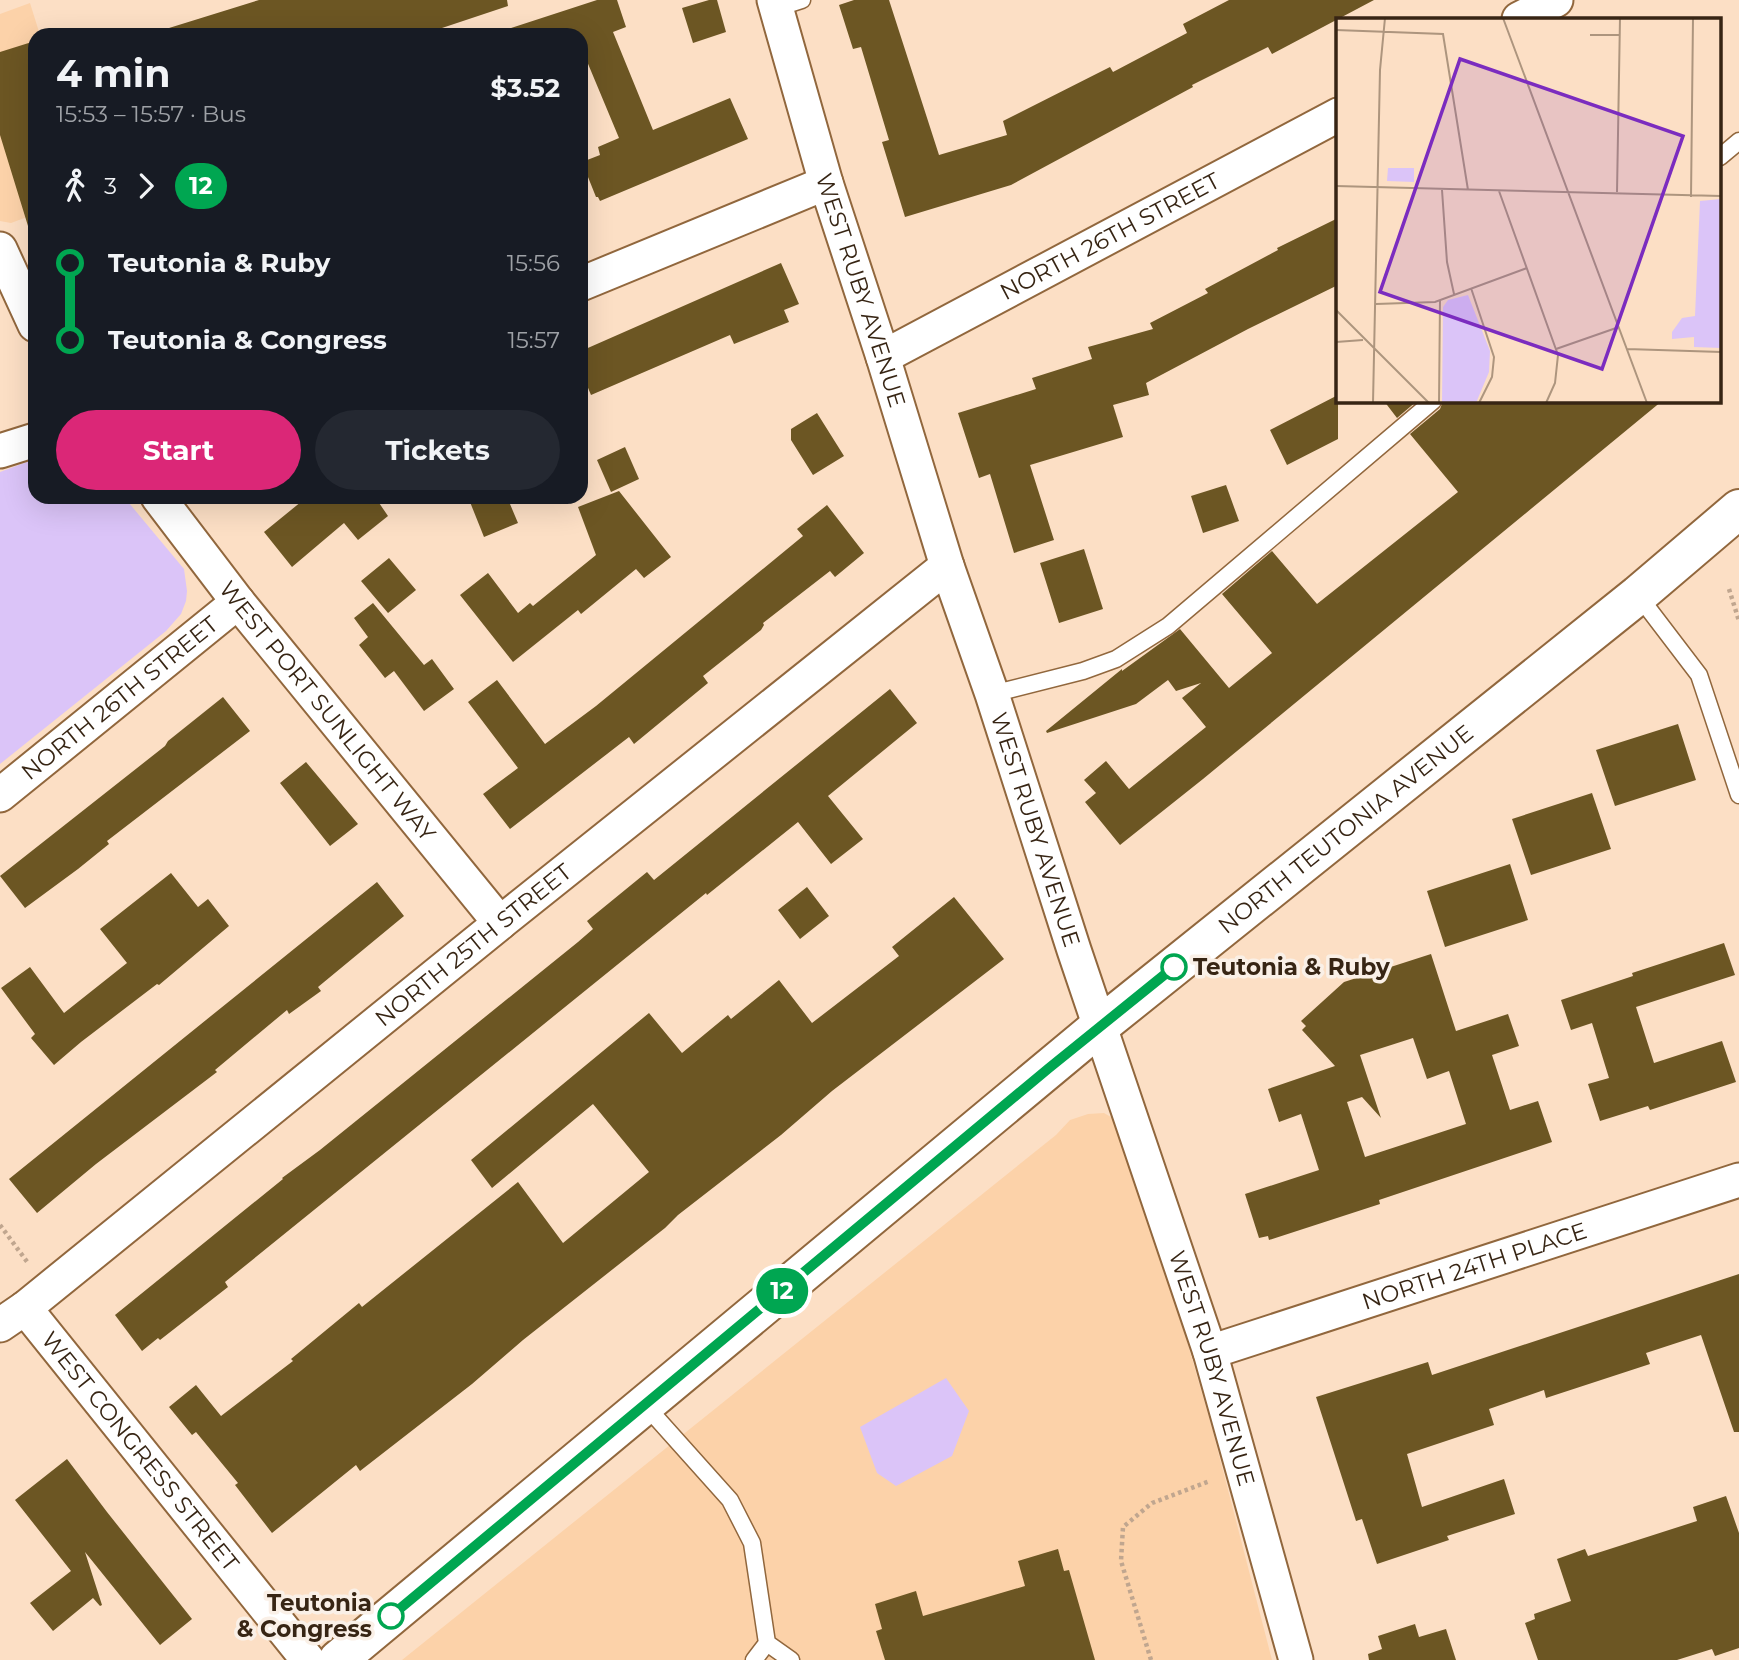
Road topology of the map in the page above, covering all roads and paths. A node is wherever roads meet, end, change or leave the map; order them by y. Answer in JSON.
{"nodes":[{"id":1,"x":1556,"y":0,"type":"edge"},
{"id":2,"x":784,"y":3,"type":"edge"},
{"id":3,"x":1521,"y":18,"type":"edge"},
{"id":4,"x":1336,"y":116,"type":"edge"},
{"id":5,"x":1739,"y":141,"type":"edge"},
{"id":6,"x":1722,"y":155,"type":"edge"},
{"id":7,"x":826,"y":183,"type":"junction"},
{"id":8,"x":0,"y":249,"type":"edge"},
{"id":9,"x":588,"y":281,"type":"edge"},
{"id":10,"x":28,"y":310,"type":"edge"},
{"id":11,"x":883,"y":357,"type":"junction"},
{"id":12,"x":1432,"y":402,"type":"edge"},
{"id":13,"x":28,"y":442,"type":"edge"},
{"id":14,"x":0,"y":451,"type":"edge"},
{"id":15,"x":166,"y":504,"type":"edge"},
{"id":16,"x":1739,"y":509,"type":"edge"},
{"id":17,"x":947,"y":566,"type":"junction"},
{"id":18,"x":1729,"y":589,"type":"dead end"},
{"id":19,"x":1638,"y":596,"type":"junction"},
{"id":20,"x":238,"y":603,"type":"junction"},
{"id":21,"x":1739,"y":621,"type":"edge"},
{"id":22,"x":992,"y":694,"type":"junction"},
{"id":23,"x":0,"y":795,"type":"edge"},
{"id":24,"x":1739,"y":795,"type":"edge"},
{"id":25,"x":500,"y":923,"type":"junction"},
{"id":26,"x":1100,"y":1026,"type":"junction"},
{"id":27,"x":1739,"y":1180,"type":"edge"},
{"id":28,"x":0,"y":1225,"type":"edge"},
{"id":29,"x":29,"y":1263,"type":"dead end"},
{"id":30,"x":13,"y":1316,"type":"edge"},
{"id":31,"x":1210,"y":1352,"type":"junction"},
{"id":32,"x":645,"y":1405,"type":"junction"},
{"id":33,"x":1211,"y":1481,"type":"dead end"},
{"id":34,"x":767,"y":1643,"type":"junction"},
{"id":35,"x":308,"y":1660,"type":"edge"},
{"id":36,"x":338,"y":1660,"type":"edge"},
{"id":37,"x":754,"y":1660,"type":"edge"},
{"id":38,"x":791,"y":1660,"type":"edge"},
{"id":39,"x":1152,"y":1660,"type":"edge"},
{"id":40,"x":1296,"y":1660,"type":"edge"}],
"edges":[{"from":1,"to":3,"type":"street"},
{"from":2,"to":7,"type":"street","name":"WEST RUBY AVENUE"},
{"from":4,"to":11,"type":"street","name":"NORTH 26TH STREET"},
{"from":5,"to":6,"type":"lane"},
{"from":7,"to":9,"type":"street"},
{"from":7,"to":11,"type":"street","name":"WEST RUBY AVENUE"},
{"from":8,"to":10,"type":"street"},
{"from":11,"to":17,"type":"street","name":"WEST RUBY AVENUE"},
{"from":12,"to":22,"type":"lane"},
{"from":13,"to":14,"type":"street"},
{"from":15,"to":20,"type":"street","name":"WEST PORT SUNLIGHT WAY"},
{"from":16,"to":19,"type":"main road","name":"NORTH TEUTONIA AVENUE"},
{"from":17,"to":22,"type":"street","name":"WEST RUBY AVENUE"},
{"from":17,"to":25,"type":"street","name":"NORTH 25TH STREET"},
{"from":18,"to":21,"type":"path"},
{"from":19,"to":24,"type":"lane"},
{"from":19,"to":26,"type":"main road","name":"NORTH TEUTONIA AVENUE"},
{"from":20,"to":23,"type":"street","name":"NORTH 26TH STREET"},
{"from":20,"to":25,"type":"street","name":"WEST PORT SUNLIGHT WAY"},
{"from":22,"to":26,"type":"street","name":"WEST RUBY AVENUE"},
{"from":25,"to":30,"type":"street","name":"NORTH 25TH STREET"},
{"from":26,"to":31,"type":"street","name":"WEST RUBY AVENUE"},
{"from":26,"to":32,"type":"main road","name":"NORTH TEUTONIA AVENUE"},
{"from":27,"to":31,"type":"street","name":"NORTH 24TH PLACE"},
{"from":28,"to":29,"type":"path"},
{"from":30,"to":35,"type":"street","name":"WEST CONGRESS STREET"},
{"from":31,"to":40,"type":"street","name":"WEST RUBY AVENUE"},
{"from":32,"to":34,"type":"lane"},
{"from":32,"to":36,"type":"main road","name":"NORTH TEUTONIA AVENUE"},
{"from":33,"to":39,"type":"path"},
{"from":34,"to":37,"type":"lane"},
{"from":34,"to":38,"type":"lane"}]}
